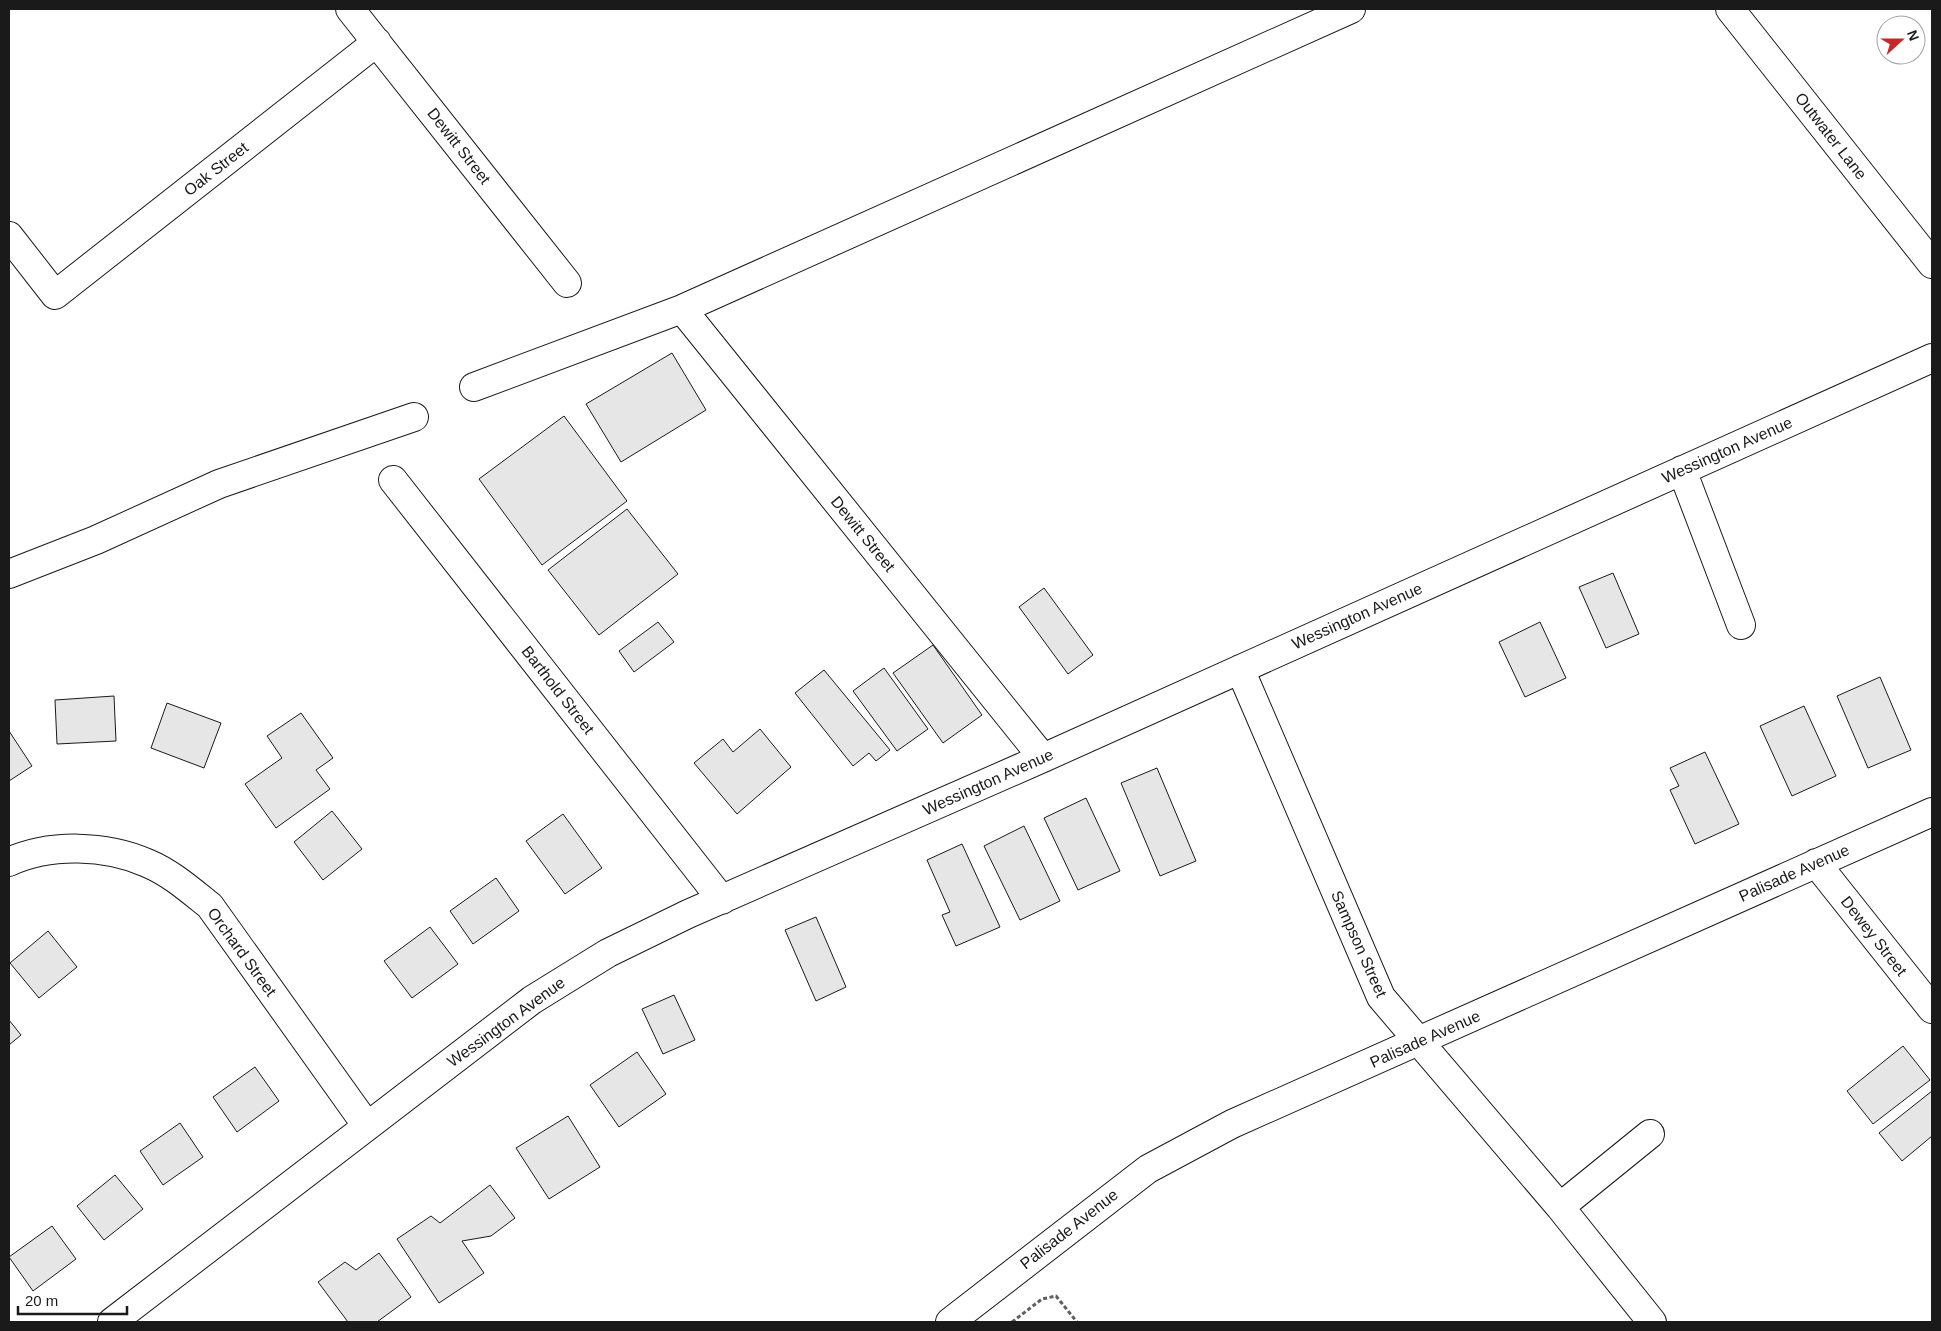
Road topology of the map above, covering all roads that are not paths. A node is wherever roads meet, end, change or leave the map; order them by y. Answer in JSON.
{"nodes":[{"id":1,"x":350,"y":9,"type":"edge"},
{"id":2,"x":1351,"y":9,"type":"edge"},
{"id":3,"x":1731,"y":9,"type":"edge"},
{"id":4,"x":377,"y":42,"type":"junction"},
{"id":5,"x":9,"y":236,"type":"edge"},
{"id":6,"x":1932,"y":264,"type":"edge"},
{"id":7,"x":567,"y":283,"type":"dead end"},
{"id":8,"x":682,"y":309,"type":"junction"},
{"id":9,"x":1932,"y":358,"type":"edge"},
{"id":10,"x":474,"y":386,"type":"dead end"},
{"id":11,"x":414,"y":417,"type":"dead end"},
{"id":12,"x":1682,"y":470,"type":"junction"},
{"id":13,"x":393,"y":480,"type":"dead end"},
{"id":14,"x":9,"y":574,"type":"edge"},
{"id":15,"x":1741,"y":625,"type":"dead end"},
{"id":16,"x":1240,"y":669,"type":"junction"},
{"id":17,"x":1043,"y":758,"type":"junction"},
{"id":18,"x":1932,"y":812,"type":"edge"},
{"id":19,"x":9,"y":862,"type":"edge"},
{"id":20,"x":1816,"y":863,"type":"junction"},
{"id":21,"x":722,"y":900,"type":"junction"},
{"id":22,"x":1932,"y":1009,"type":"edge"},
{"id":23,"x":1418,"y":1043,"type":"junction"},
{"id":24,"x":367,"y":1126,"type":"junction"},
{"id":25,"x":1650,"y":1134,"type":"dead end"},
{"id":26,"x":1560,"y":1207,"type":"junction"},
{"id":27,"x":112,"y":1322,"type":"edge"},
{"id":28,"x":950,"y":1322,"type":"edge"},
{"id":29,"x":1652,"y":1322,"type":"edge"}],
"edges":[{"from":1,"to":4,"type":"street","name":"Dewitt Street"},
{"from":2,"to":8,"type":"street"},
{"from":3,"to":6,"type":"street","name":"Outwater Lane"},
{"from":4,"to":5,"type":"street","name":"Oak Street"},
{"from":4,"to":7,"type":"street","name":"Dewitt Street"},
{"from":8,"to":10,"type":"street"},
{"from":8,"to":17,"type":"street","name":"Dewitt Street"},
{"from":9,"to":12,"type":"street","name":"Wessington Avenue"},
{"from":11,"to":14,"type":"street"},
{"from":12,"to":15,"type":"street"},
{"from":12,"to":16,"type":"street","name":"Wessington Avenue"},
{"from":13,"to":21,"type":"street","name":"Barthold Street"},
{"from":16,"to":17,"type":"street","name":"Wessington Avenue"},
{"from":16,"to":23,"type":"street","name":"Sampson Street"},
{"from":17,"to":21,"type":"street","name":"Wessington Avenue"},
{"from":18,"to":20,"type":"street","name":"Palisade Avenue"},
{"from":19,"to":24,"type":"street","name":"Orchard Street"},
{"from":20,"to":22,"type":"street","name":"Dewey Street"},
{"from":20,"to":23,"type":"street","name":"Palisade Avenue"},
{"from":21,"to":24,"type":"street","name":"Wessington Avenue"},
{"from":23,"to":26,"type":"street","name":"Sampson Street"},
{"from":23,"to":28,"type":"street","name":"Palisade Avenue"},
{"from":24,"to":27,"type":"street","name":"Wessington Avenue"},
{"from":25,"to":26,"type":"street"},
{"from":26,"to":29,"type":"street","name":"Sampson Street"}]}
